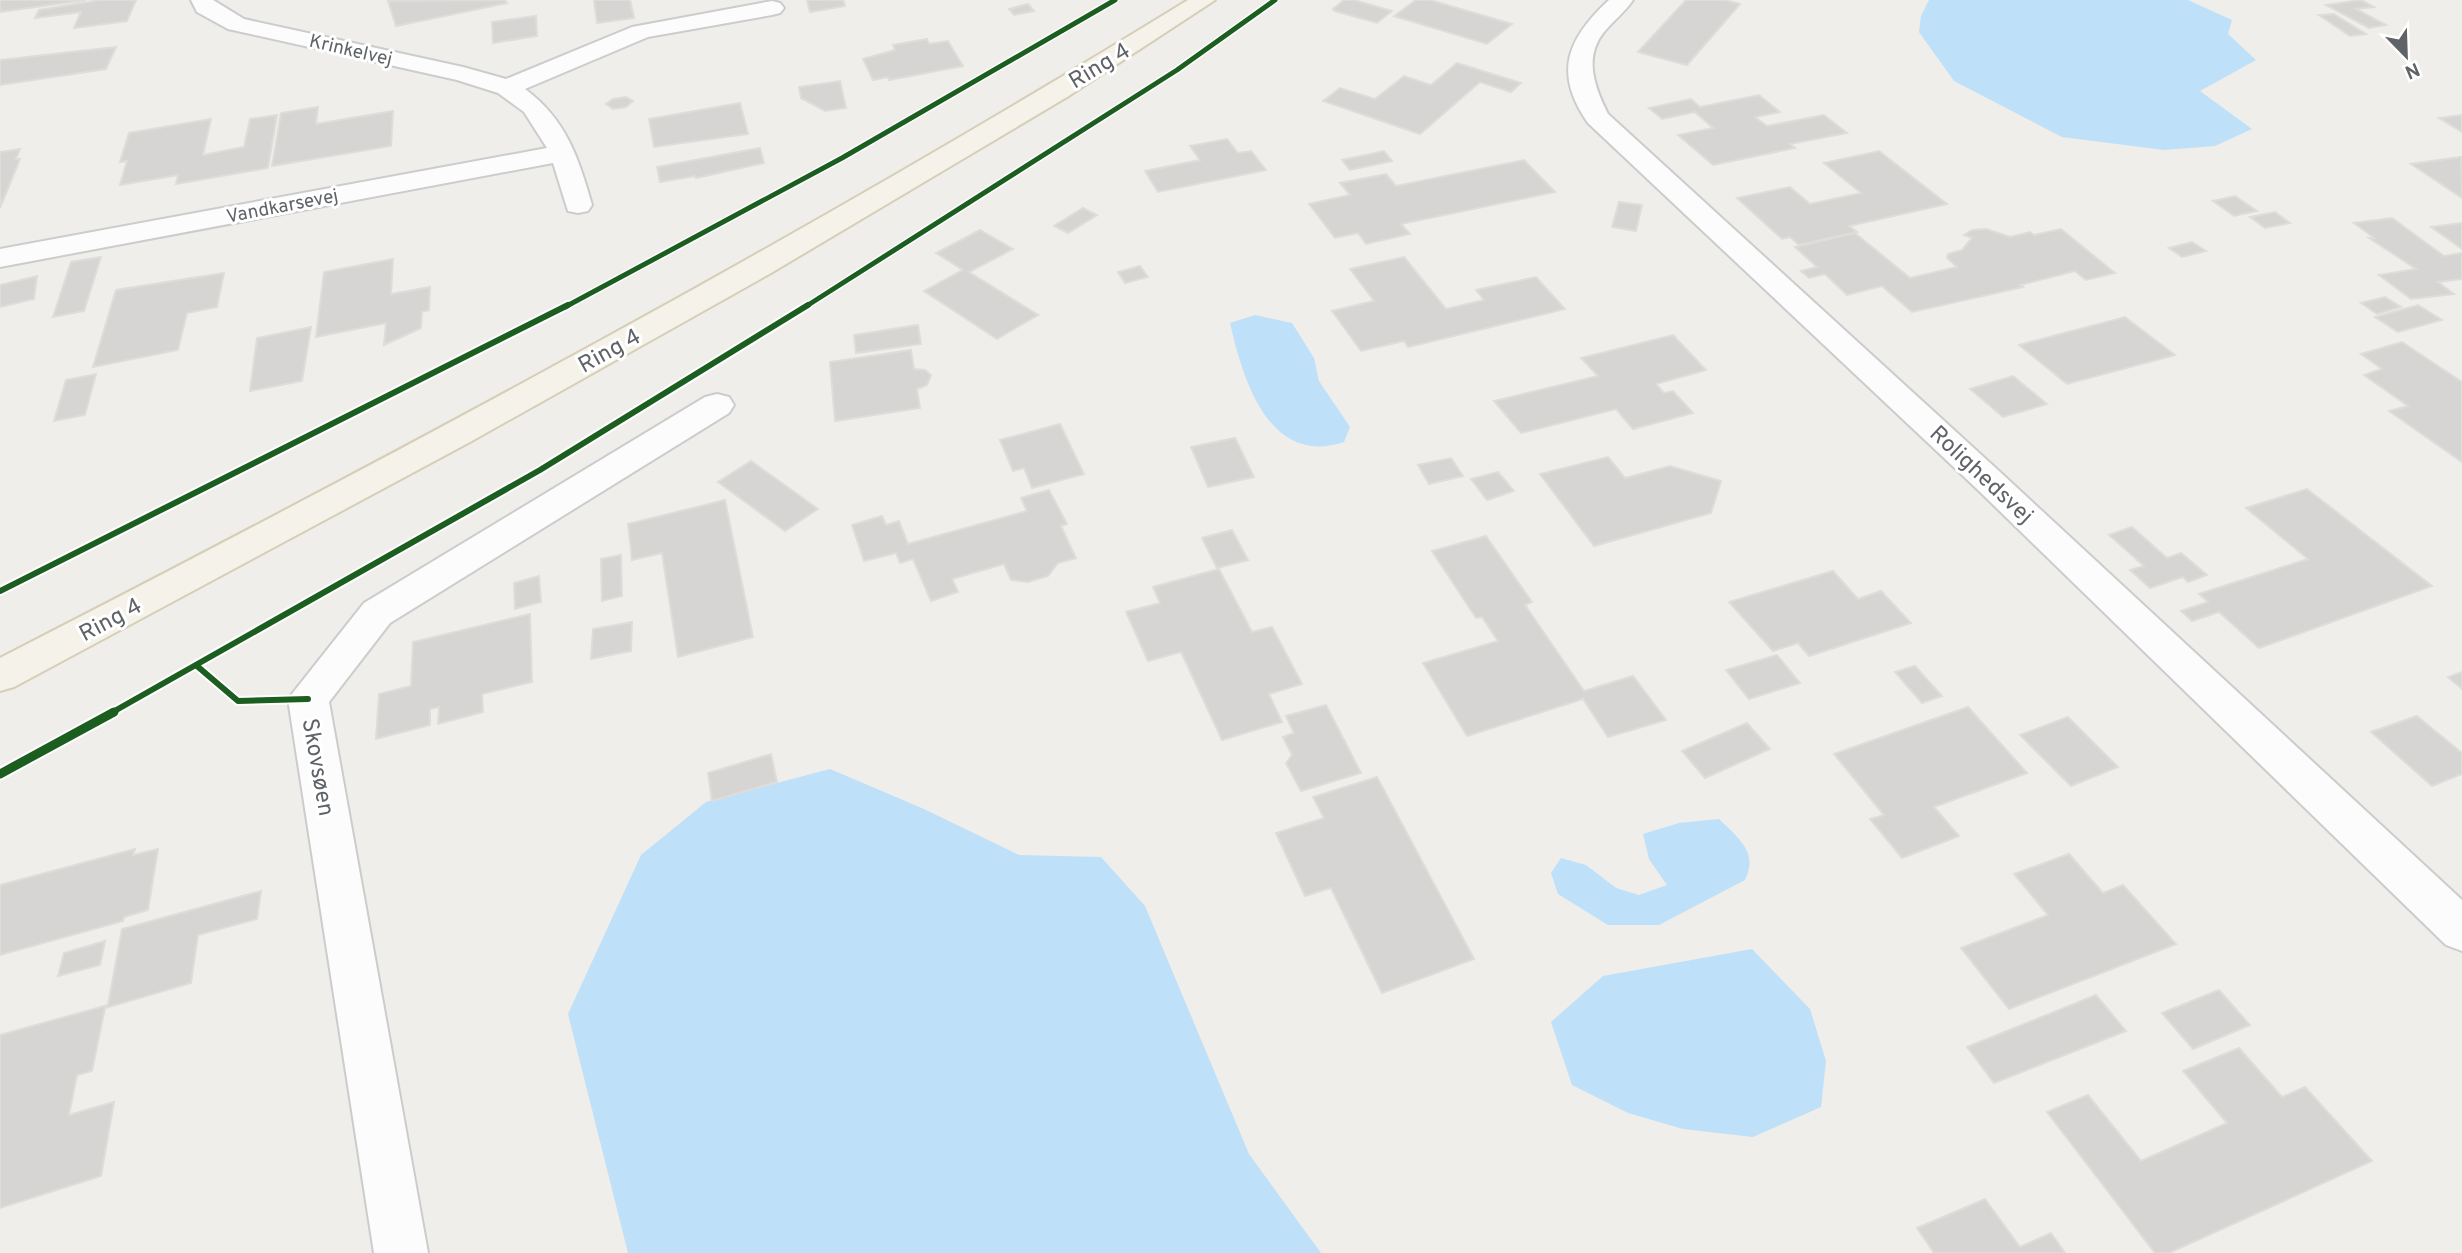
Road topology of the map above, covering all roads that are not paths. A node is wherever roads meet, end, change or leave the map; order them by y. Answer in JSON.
{"nodes":[{"id":1,"x":202,"y":0,"type":"edge"},
{"id":2,"x":1204,"y":0,"type":"edge"},
{"id":3,"x":1622,"y":0,"type":"edge"},
{"id":4,"x":772,"y":8,"type":"dead end"},
{"id":5,"x":507,"y":88,"type":"junction"},
{"id":6,"x":564,"y":153,"type":"junction"},
{"id":7,"x":578,"y":205,"type":"dead end"},
{"id":8,"x":0,"y":258,"type":"edge"},
{"id":9,"x":717,"y":405,"type":"dead end"},
{"id":10,"x":0,"y":676,"type":"edge"},
{"id":11,"x":2462,"y":930,"type":"edge"},
{"id":12,"x":401,"y":1253,"type":"edge"}],
"edges":[{"from":1,"to":5,"type":"street","name":"Krinkelvej"},
{"from":2,"to":10,"type":"main road","name":"Ring 4"},
{"from":3,"to":11,"type":"street","name":"Rolighedsvej"},
{"from":4,"to":5,"type":"street"},
{"from":5,"to":6,"type":"street","name":"Krinkelvej"},
{"from":6,"to":7,"type":"street","name":"Krinkelvej"},
{"from":6,"to":8,"type":"street","name":"Vandkarsevej"},
{"from":9,"to":12,"type":"street","name":"Skovsøen"}]}
